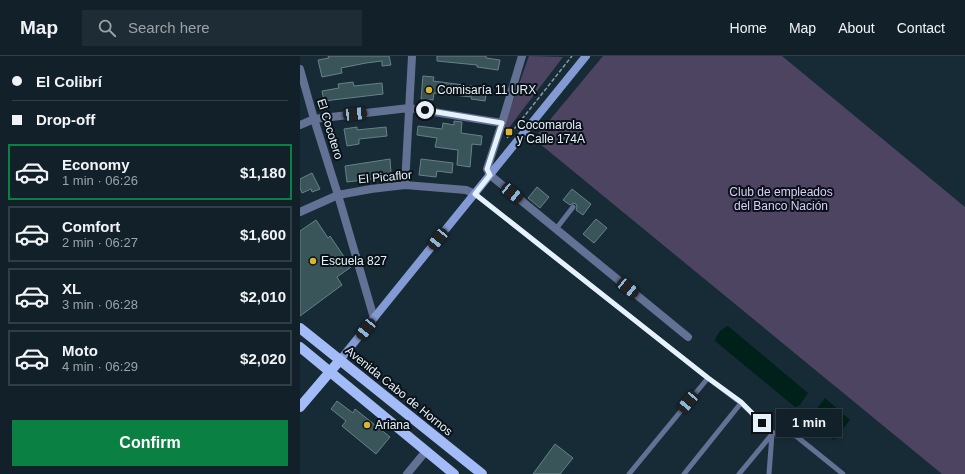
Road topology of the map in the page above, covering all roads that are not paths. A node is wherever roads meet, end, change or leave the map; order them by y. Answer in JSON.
{"nodes":[{"id":1,"x":412,"y":56,"type":"edge"},
{"id":2,"x":522,"y":56,"type":"edge"},
{"id":3,"x":586,"y":56,"type":"edge"},
{"id":4,"x":300,"y":69,"type":"edge"},
{"id":5,"x":409,"y":108,"type":"junction"},
{"id":6,"x":314,"y":119,"type":"junction"},
{"id":7,"x":502,"y":123,"type":"junction"},
{"id":8,"x":300,"y":125,"type":"edge"},
{"id":9,"x":490,"y":175,"type":"junction"},
{"id":10,"x":405,"y":185,"type":"junction"},
{"id":11,"x":475,"y":194,"type":"junction"},
{"id":12,"x":338,"y":195,"type":"junction"},
{"id":13,"x":573,"y":207,"type":"dead end"},
{"id":14,"x":300,"y":212,"type":"edge"},
{"id":15,"x":556,"y":229,"type":"junction"},
{"id":16,"x":374,"y":318,"type":"junction"},
{"id":17,"x":300,"y":328,"type":"edge"},
{"id":18,"x":688,"y":337,"type":"dead end"},
{"id":19,"x":300,"y":347,"type":"edge"},
{"id":20,"x":340,"y":360,"type":"junction"},
{"id":21,"x":330,"y":371,"type":"junction"},
{"id":22,"x":708,"y":378,"type":"junction"},
{"id":23,"x":741,"y":402,"type":"junction"},
{"id":24,"x":300,"y":407,"type":"edge"},
{"id":25,"x":772,"y":433,"type":"junction"},
{"id":26,"x":426,"y":451,"type":"junction"},
{"id":27,"x":407,"y":474,"type":"edge"},
{"id":28,"x":454,"y":474,"type":"edge"},
{"id":29,"x":482,"y":474,"type":"edge"},
{"id":30,"x":629,"y":474,"type":"edge"},
{"id":31,"x":684,"y":474,"type":"edge"},
{"id":32,"x":739,"y":474,"type":"edge"},
{"id":33,"x":769,"y":474,"type":"edge"},
{"id":34,"x":843,"y":474,"type":"edge"}],
"edges":[{"from":1,"to":5,"type":"street"},
{"from":2,"to":7,"type":"street"},
{"from":3,"to":9,"type":"main road"},
{"from":4,"to":6,"type":"street","name":"El Cocotero"},
{"from":5,"to":6,"type":"street"},
{"from":5,"to":7,"type":"street"},
{"from":5,"to":10,"type":"street"},
{"from":6,"to":8,"type":"street"},
{"from":6,"to":12,"type":"street","name":"El Cocotero"},
{"from":7,"to":9,"type":"street"},
{"from":9,"to":11,"type":"main road"},
{"from":9,"to":15,"type":"street"},
{"from":10,"to":11,"type":"street","name":"El Picaflor"},
{"from":10,"to":12,"type":"street","name":"El Picaflor"},
{"from":11,"to":16,"type":"main road"},
{"from":11,"to":22,"type":"lane"},
{"from":12,"to":14,"type":"street","name":"El Picaflor"},
{"from":12,"to":16,"type":"street","name":"El Cocotero"},
{"from":13,"to":15,"type":"lane"},
{"from":15,"to":18,"type":"street"},
{"from":16,"to":20,"type":"main road"},
{"from":17,"to":20,"type":"main road","name":"Avenida Cabo de Hornos"},
{"from":19,"to":21,"type":"main road"},
{"from":20,"to":21,"type":"main road"},
{"from":20,"to":29,"type":"main road","name":"Avenida Cabo de Hornos"},
{"from":21,"to":24,"type":"main road"},
{"from":21,"to":26,"type":"main road"},
{"from":22,"to":23,"type":"lane"},
{"from":22,"to":30,"type":"lane"},
{"from":23,"to":25,"type":"lane"},
{"from":23,"to":31,"type":"lane"},
{"from":25,"to":32,"type":"lane"},
{"from":25,"to":33,"type":"lane"},
{"from":25,"to":34,"type":"lane"},
{"from":26,"to":27,"type":"street"},
{"from":26,"to":28,"type":"main road"}]}
